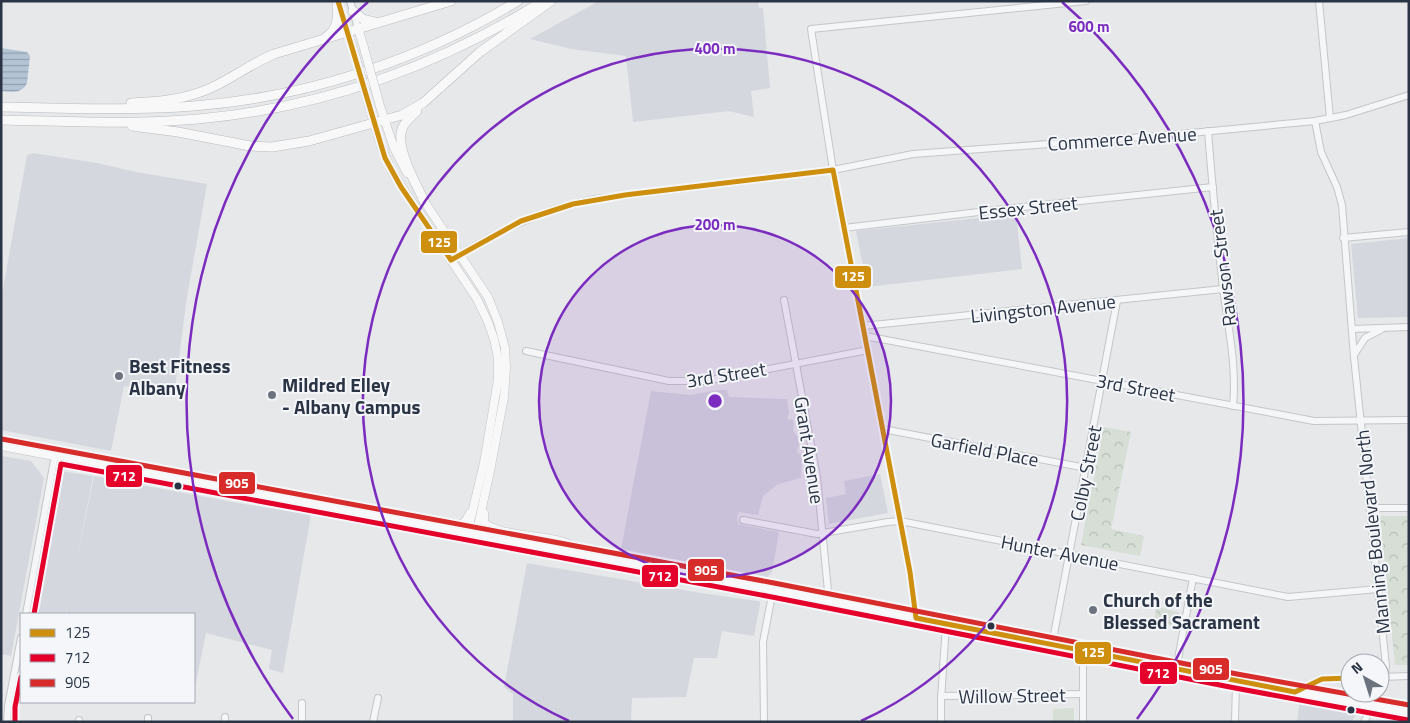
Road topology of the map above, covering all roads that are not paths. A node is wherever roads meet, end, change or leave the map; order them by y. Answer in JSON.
{"nodes":[{"id":1,"x":337,"y":1,"type":"edge"},
{"id":2,"x":350,"y":1,"type":"edge"},
{"id":3,"x":450,"y":1,"type":"edge"},
{"id":4,"x":518,"y":1,"type":"edge"},
{"id":5,"x":543,"y":1,"type":"edge"},
{"id":6,"x":551,"y":1,"type":"edge"},
{"id":7,"x":1086,"y":1,"type":"edge"},
{"id":8,"x":1319,"y":1,"type":"edge"},
{"id":9,"x":353,"y":11,"type":"junction"},
{"id":10,"x":377,"y":22,"type":"junction"},
{"id":11,"x":358,"y":28,"type":"junction"},
{"id":12,"x":347,"y":32,"type":"junction"},
{"id":13,"x":316,"y":42,"type":"junction"},
{"id":14,"x":437,"y":92,"type":"junction"},
{"id":15,"x":1409,"y":95,"type":"edge"},
{"id":16,"x":1,"y":107,"type":"edge"},
{"id":17,"x":46,"y":108,"type":"junction"},
{"id":18,"x":1330,"y":118,"type":"junction"},
{"id":19,"x":1,"y":120,"type":"edge"},
{"id":20,"x":384,"y":120,"type":"junction"},
{"id":21,"x":90,"y":121,"type":"junction"},
{"id":22,"x":1315,"y":121,"type":"junction"},
{"id":23,"x":374,"y":123,"type":"junction"},
{"id":24,"x":1208,"y":131,"type":"junction"},
{"id":25,"x":833,"y":170,"type":"junction"},
{"id":26,"x":1212,"y":188,"type":"junction"},
{"id":27,"x":425,"y":203,"type":"junction"},
{"id":28,"x":844,"y":228,"type":"junction"},
{"id":29,"x":1409,"y":232,"type":"edge"},
{"id":30,"x":1343,"y":238,"type":"junction"},
{"id":31,"x":459,"y":255,"type":"junction"},
{"id":32,"x":450,"y":260,"type":"junction"},
{"id":33,"x":1223,"y":289,"type":"junction"},
{"id":34,"x":784,"y":300,"type":"dead end"},
{"id":35,"x":1117,"y":301,"type":"junction"},
{"id":36,"x":863,"y":326,"type":"junction"},
{"id":37,"x":1385,"y":328,"type":"junction"},
{"id":38,"x":1409,"y":328,"type":"edge"},
{"id":39,"x":1352,"y":329,"type":"junction"},
{"id":40,"x":865,"y":336,"type":"junction"},
{"id":41,"x":868,"y":350,"type":"junction"},
{"id":42,"x":526,"y":351,"type":"dead end"},
{"id":43,"x":1354,"y":356,"type":"junction"},
{"id":44,"x":795,"y":362,"type":"junction"},
{"id":45,"x":1103,"y":381,"type":"junction"},
{"id":46,"x":1233,"y":406,"type":"junction"},
{"id":47,"x":1409,"y":420,"type":"edge"},
{"id":48,"x":1361,"y":422,"type":"junction"},
{"id":49,"x":883,"y":429,"type":"junction"},
{"id":50,"x":1,"y":446,"type":"edge"},
{"id":51,"x":487,"y":447,"type":"junction"},
{"id":52,"x":55,"y":455,"type":"junction"},
{"id":53,"x":1086,"y":468,"type":"junction"},
{"id":54,"x":484,"y":501,"type":"junction"},
{"id":55,"x":1370,"y":508,"type":"junction"},
{"id":56,"x":1409,"y":508,"type":"edge"},
{"id":57,"x":743,"y":520,"type":"dead end"},
{"id":58,"x":900,"y":521,"type":"junction"},
{"id":59,"x":425,"y":526,"type":"junction"},
{"id":60,"x":822,"y":533,"type":"junction"},
{"id":61,"x":467,"y":534,"type":"junction"},
{"id":62,"x":476,"y":535,"type":"junction"},
{"id":63,"x":578,"y":554,"type":"junction"},
{"id":64,"x":1070,"y":554,"type":"junction"},
{"id":65,"x":1193,"y":578,"type":"junction"},
{"id":66,"x":1378,"y":589,"type":"junction"},
{"id":67,"x":772,"y":590,"type":"junction"},
{"id":68,"x":826,"y":602,"type":"junction"},
{"id":69,"x":26,"y":613,"type":"edge"},
{"id":70,"x":916,"y":618,"type":"junction"},
{"id":71,"x":946,"y":624,"type":"junction"},
{"id":72,"x":20,"y":643,"type":"edge"},
{"id":73,"x":1052,"y":645,"type":"junction"},
{"id":74,"x":1084,"y":652,"type":"junction"},
{"id":75,"x":1385,"y":653,"type":"edge"},
{"id":76,"x":1176,"y":670,"type":"junction"},
{"id":77,"x":1409,"y":676,"type":"edge"},
{"id":78,"x":1390,"y":677,"type":"edge"},
{"id":79,"x":1340,"y":678,"type":"edge"},
{"id":80,"x":1236,"y":681,"type":"junction"},
{"id":81,"x":1295,"y":692,"type":"junction"},
{"id":82,"x":1083,"y":694,"type":"junction"},
{"id":83,"x":941,"y":696,"type":"junction"},
{"id":84,"x":378,"y":698,"type":"dead end"},
{"id":85,"x":302,"y":703,"type":"dead end"},
{"id":86,"x":1375,"y":703,"type":"edge"},
{"id":87,"x":1374,"y":706,"type":"junction"},
{"id":88,"x":1409,"y":713,"type":"edge"},
{"id":89,"x":7,"y":722,"type":"edge"},
{"id":90,"x":302,"y":722,"type":"edge"},
{"id":91,"x":373,"y":722,"type":"edge"},
{"id":92,"x":764,"y":722,"type":"edge"},
{"id":93,"x":941,"y":722,"type":"edge"},
{"id":94,"x":1083,"y":722,"type":"edge"},
{"id":95,"x":1234,"y":722,"type":"edge"},
{"id":96,"x":1364,"y":722,"type":"edge"}],
"edges":[{"from":1,"to":12,"type":"street"},
{"from":1,"to":13,"type":"highway"},
{"from":2,"to":9,"type":"street"},
{"from":3,"to":10,"type":"highway"},
{"from":4,"to":17,"type":"highway"},
{"from":5,"to":21,"type":"highway"},
{"from":6,"to":14,"type":"highway"},
{"from":7,"to":25,"type":"street"},
{"from":8,"to":18,"type":"street"},
{"from":9,"to":10,"type":"highway"},
{"from":9,"to":11,"type":"street"},
{"from":10,"to":11,"type":"highway"},
{"from":11,"to":12,"type":"highway"},
{"from":11,"to":20,"type":"main road","bridge":true},
{"from":12,"to":13,"type":"highway"},
{"from":12,"to":23,"type":"main road","bridge":true},
{"from":13,"to":17,"type":"highway"},
{"from":14,"to":20,"type":"highway"},
{"from":14,"to":27,"type":"highway"},
{"from":15,"to":18,"type":"street","name":"Commerce Avenue"},
{"from":16,"to":17,"type":"highway"},
{"from":18,"to":22,"type":"street","name":"Commerce Avenue"},
{"from":19,"to":21,"type":"highway"},
{"from":20,"to":23,"type":"highway"},
{"from":20,"to":27,"type":"main road"},
{"from":21,"to":23,"type":"highway"},
{"from":22,"to":24,"type":"street","name":"Commerce Avenue"},
{"from":22,"to":30,"type":"street","name":"Manning Boulevard North"},
{"from":23,"to":32,"type":"main road"},
{"from":24,"to":25,"type":"street","name":"Commerce Avenue"},
{"from":24,"to":26,"type":"street","name":"Rawson Street"},
{"from":25,"to":28,"type":"street"},
{"from":25,"to":31,"type":"street","name":"Commerce Avenue"},
{"from":26,"to":28,"type":"street","name":"Essex Street"},
{"from":26,"to":33,"type":"street","name":"Rawson Street"},
{"from":27,"to":31,"type":"main road"},
{"from":28,"to":36,"type":"street"},
{"from":29,"to":30,"type":"street"},
{"from":30,"to":39,"type":"street","name":"Manning Boulevard North"},
{"from":31,"to":32,"type":"street","name":"Commerce Avenue"},
{"from":31,"to":54,"type":"main road"},
{"from":32,"to":51,"type":"main road"},
{"from":33,"to":35,"type":"street","name":"Livingston Avenue"},
{"from":33,"to":46,"type":"street","name":"Rawson Street"},
{"from":34,"to":44,"type":"street","name":"Grant Avenue"},
{"from":35,"to":36,"type":"street","name":"Livingston Avenue"},
{"from":35,"to":45,"type":"street","name":"Colby Street"},
{"from":36,"to":40,"type":"street"},
{"from":37,"to":38,"type":"street"},
{"from":37,"to":39,"type":"street"},
{"from":37,"to":43,"type":"street"},
{"from":39,"to":43,"type":"street","name":"Manning Boulevard North"},
{"from":40,"to":41,"type":"street"},
{"from":40,"to":45,"type":"street","name":"3rd Street"},
{"from":41,"to":44,"type":"street","name":"3rd Street"},
{"from":41,"to":49,"type":"street"},
{"from":42,"to":44,"type":"street","name":"3rd Street"},
{"from":43,"to":48,"type":"street","name":"Manning Boulevard North"},
{"from":44,"to":60,"type":"street","name":"Grant Avenue"},
{"from":45,"to":46,"type":"street","name":"3rd Street"},
{"from":45,"to":53,"type":"street","name":"Colby Street"},
{"from":46,"to":48,"type":"street","name":"3rd Street"},
{"from":47,"to":48,"type":"street","name":"3rd Street"},
{"from":48,"to":55,"type":"street","name":"Manning Boulevard North"},
{"from":49,"to":53,"type":"street","name":"Garfield Place"},
{"from":49,"to":58,"type":"street"},
{"from":50,"to":52,"type":"main road"},
{"from":51,"to":59,"type":"main road"},
{"from":51,"to":61,"type":"main road"},
{"from":52,"to":59,"type":"main road"},
{"from":52,"to":69,"type":"street"},
{"from":53,"to":64,"type":"street","name":"Colby Street"},
{"from":54,"to":62,"type":"main road"},
{"from":54,"to":63,"type":"main road"},
{"from":55,"to":56,"type":"street"},
{"from":55,"to":66,"type":"street","name":"Manning Boulevard North"},
{"from":57,"to":60,"type":"street","name":"Hunter Avenue"},
{"from":58,"to":60,"type":"street","name":"Hunter Avenue"},
{"from":58,"to":64,"type":"street","name":"Hunter Avenue"},
{"from":58,"to":70,"type":"street"},
{"from":59,"to":61,"type":"main road"},
{"from":60,"to":68,"type":"street","name":"Grant Avenue"},
{"from":61,"to":62,"type":"main road"},
{"from":62,"to":63,"type":"main road"},
{"from":63,"to":67,"type":"main road"},
{"from":64,"to":65,"type":"street","name":"Hunter Avenue"},
{"from":64,"to":73,"type":"street","name":"Colby Street"},
{"from":65,"to":66,"type":"street","name":"Hunter Avenue"},
{"from":65,"to":76,"type":"street"},
{"from":66,"to":75,"type":"street","name":"Manning Boulevard North"},
{"from":67,"to":68,"type":"main road"},
{"from":67,"to":92,"type":"street"},
{"from":68,"to":70,"type":"main road"},
{"from":70,"to":71,"type":"main road"},
{"from":71,"to":73,"type":"main road"},
{"from":71,"to":83,"type":"street"},
{"from":72,"to":89,"type":"street"},
{"from":73,"to":74,"type":"main road"},
{"from":74,"to":76,"type":"main road"},
{"from":74,"to":82,"type":"street"},
{"from":76,"to":80,"type":"main road"},
{"from":77,"to":78,"type":"street"},
{"from":79,"to":81,"type":"street"},
{"from":80,"to":81,"type":"main road"},
{"from":80,"to":95,"type":"street"},
{"from":81,"to":87,"type":"main road"},
{"from":82,"to":83,"type":"street","name":"Willow Street"},
{"from":82,"to":94,"type":"street"},
{"from":83,"to":93,"type":"street"},
{"from":84,"to":91,"type":"street"},
{"from":85,"to":90,"type":"street"},
{"from":86,"to":87,"type":"street","name":"Manning Boulevard North"},
{"from":87,"to":88,"type":"main road"},
{"from":87,"to":96,"type":"street","name":"Manning Boulevard North"}]}
